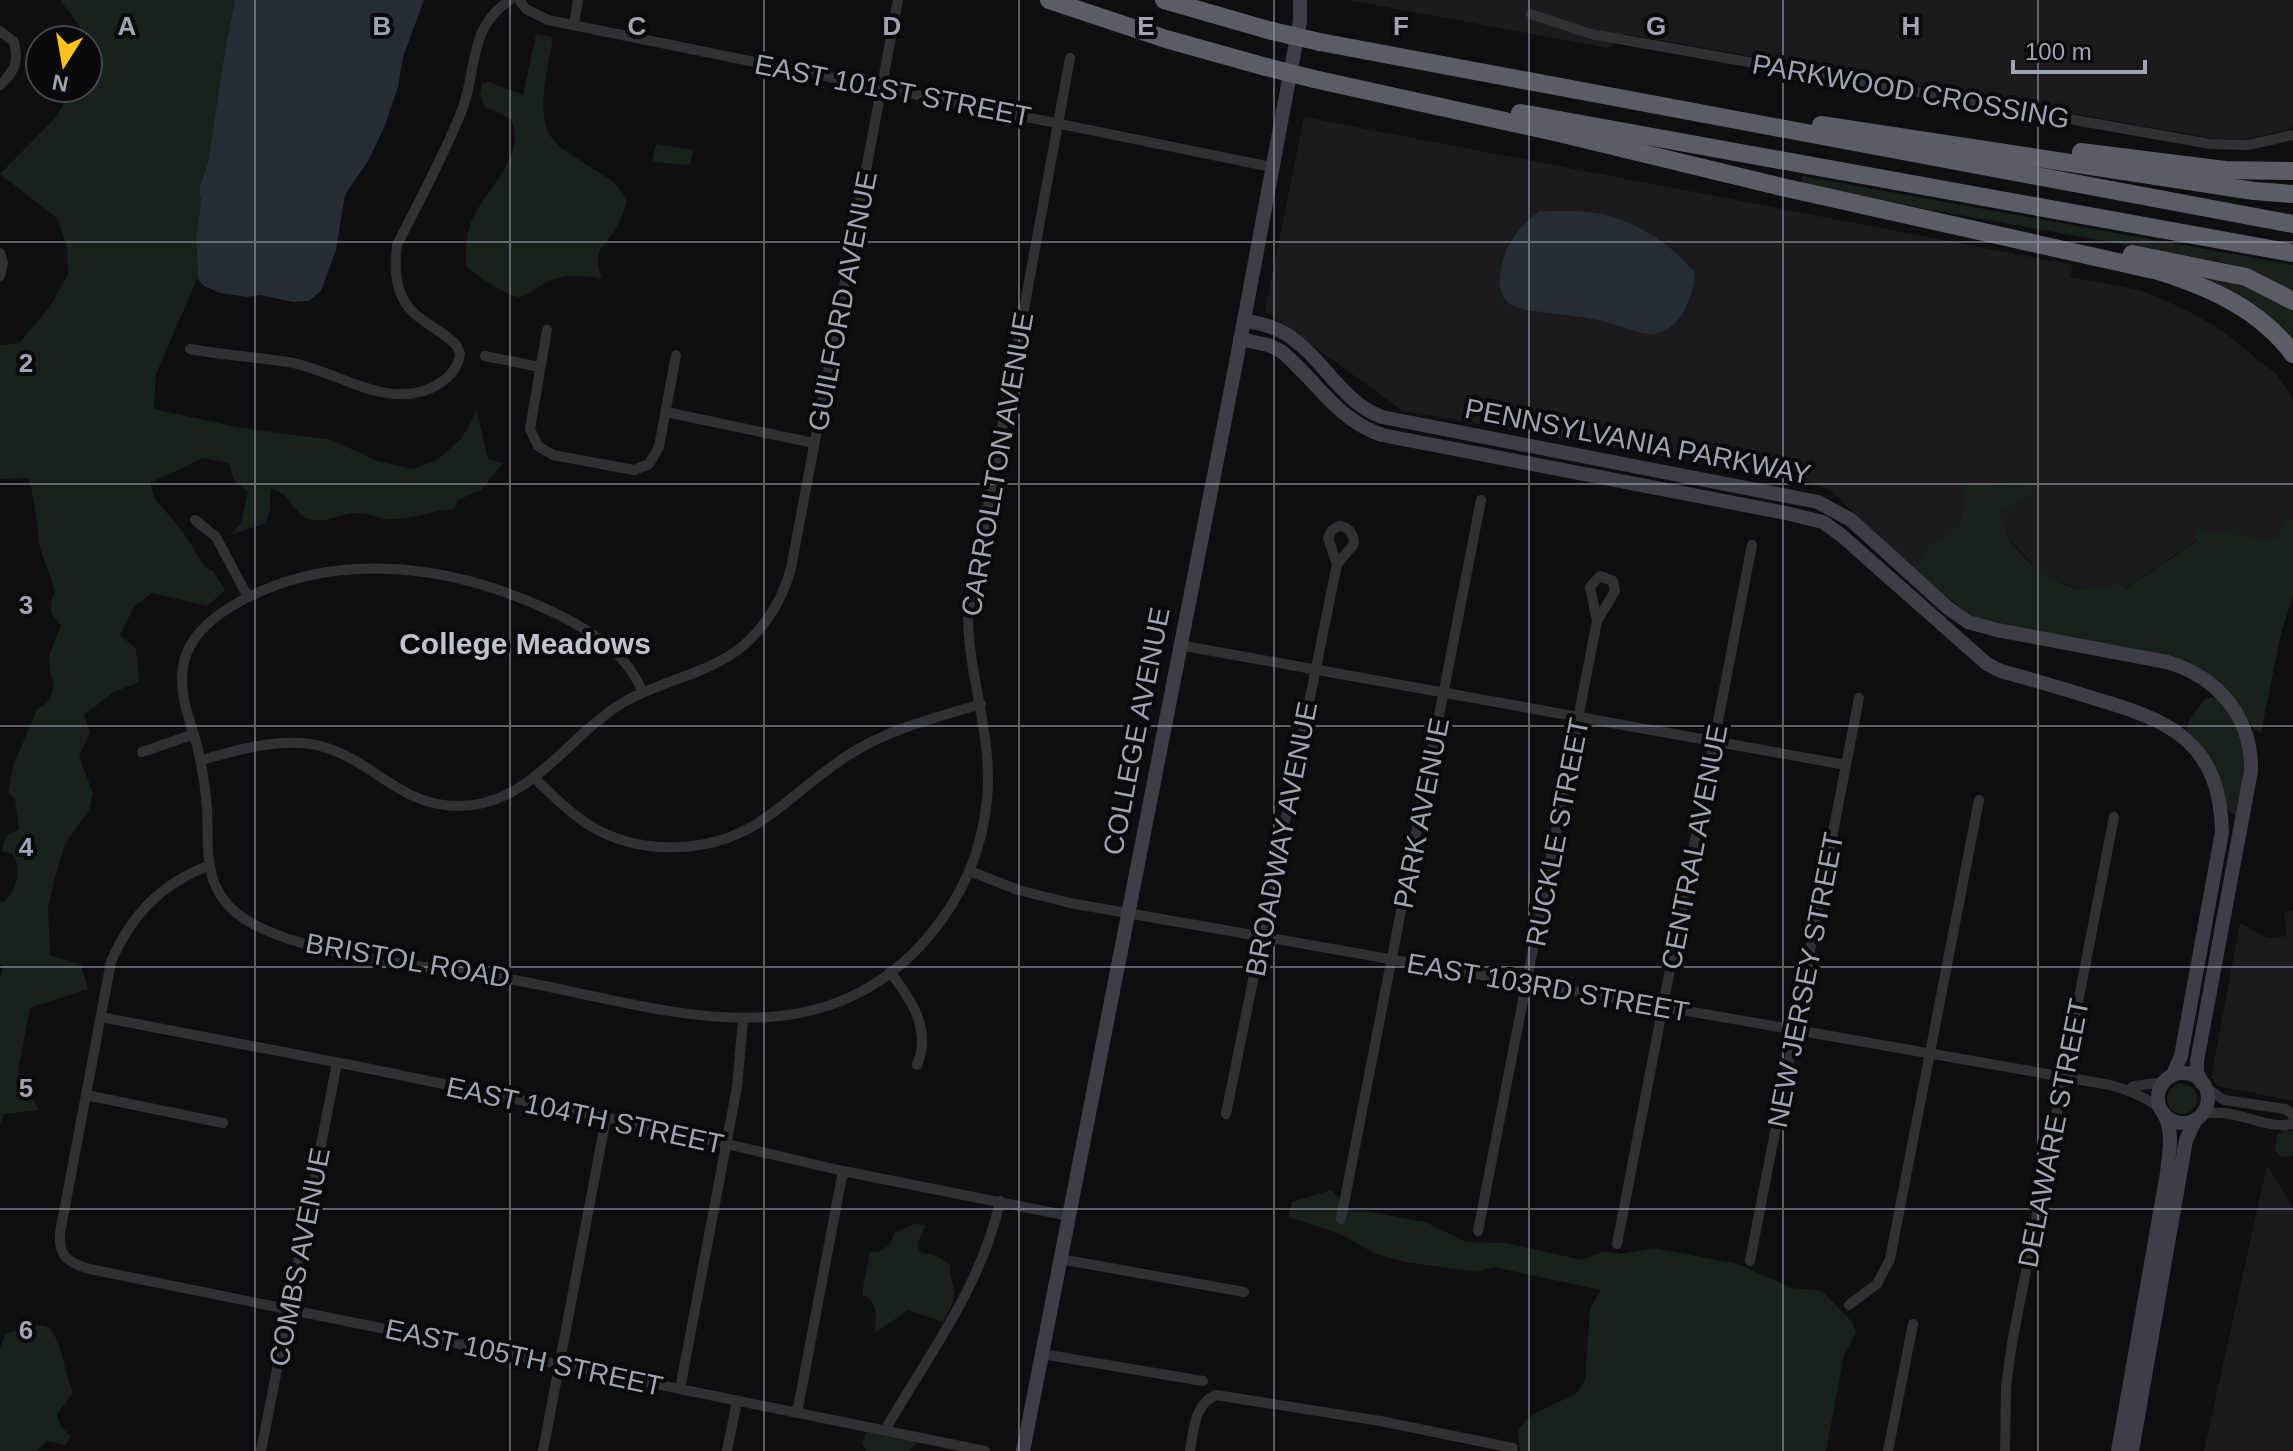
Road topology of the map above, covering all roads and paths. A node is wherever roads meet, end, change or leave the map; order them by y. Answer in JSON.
{"nodes":[{"id":1,"x":510,"y":0,"type":"edge"},
{"id":2,"x":519,"y":0,"type":"edge"},
{"id":3,"x":578,"y":0,"type":"edge"},
{"id":4,"x":898,"y":0,"type":"edge"},
{"id":5,"x":1049,"y":0,"type":"edge"},
{"id":6,"x":1164,"y":0,"type":"edge"},
{"id":7,"x":1300,"y":0,"type":"edge"},
{"id":8,"x":1310,"y":0,"type":"edge"},
{"id":9,"x":1531,"y":14,"type":"dead end"},
{"id":10,"x":1300,"y":21,"type":"junction"},
{"id":11,"x":574,"y":25,"type":"junction"},
{"id":12,"x":0,"y":31,"type":"edge"},
{"id":13,"x":1070,"y":58,"type":"dead end"},
{"id":14,"x":0,"y":85,"type":"edge"},
{"id":15,"x":882,"y":88,"type":"junction"},
{"id":16,"x":1402,"y":97,"type":"junction"},
{"id":17,"x":1656,"y":103,"type":"junction"},
{"id":18,"x":1059,"y":124,"type":"junction"},
{"id":19,"x":1886,"y":135,"type":"junction"},
{"id":20,"x":2293,"y":135,"type":"edge"},
{"id":21,"x":1272,"y":167,"type":"junction"},
{"id":22,"x":2293,"y":171,"type":"edge"},
{"id":23,"x":2293,"y":194,"type":"edge"},
{"id":24,"x":1916,"y":216,"type":"junction"},
{"id":25,"x":2293,"y":224,"type":"edge"},
{"id":26,"x":0,"y":253,"type":"edge"},
{"id":27,"x":2293,"y":253,"type":"edge"},
{"id":28,"x":0,"y":276,"type":"edge"},
{"id":29,"x":2293,"y":301,"type":"edge"},
{"id":30,"x":1244,"y":320,"type":"junction"},
{"id":31,"x":547,"y":330,"type":"dead end"},
{"id":32,"x":1240,"y":339,"type":"junction"},
{"id":33,"x":190,"y":349,"type":"dead end"},
{"id":34,"x":2293,"y":354,"type":"edge"},
{"id":35,"x":676,"y":355,"type":"dead end"},
{"id":36,"x":485,"y":356,"type":"dead end"},
{"id":37,"x":540,"y":367,"type":"junction"},
{"id":38,"x":666,"y":412,"type":"junction"},
{"id":39,"x":814,"y":443,"type":"junction"},
{"id":40,"x":1481,"y":500,"type":"dead end"},
{"id":41,"x":195,"y":520,"type":"dead end"},
{"id":42,"x":1752,"y":545,"type":"dead end"},
{"id":43,"x":1337,"y":564,"type":"dead end"},
{"id":44,"x":248,"y":597,"type":"junction"},
{"id":45,"x":1597,"y":621,"type":"dead end"},
{"id":46,"x":1179,"y":645,"type":"junction"},
{"id":47,"x":1315,"y":670,"type":"junction"},
{"id":48,"x":1444,"y":692,"type":"junction"},
{"id":49,"x":643,"y":693,"type":"junction"},
{"id":50,"x":1859,"y":698,"type":"dead end"},
{"id":51,"x":981,"y":704,"type":"junction"},
{"id":52,"x":1579,"y":717,"type":"junction"},
{"id":53,"x":194,"y":734,"type":"junction"},
{"id":54,"x":1714,"y":741,"type":"junction"},
{"id":55,"x":142,"y":752,"type":"dead end"},
{"id":56,"x":202,"y":760,"type":"junction"},
{"id":57,"x":1846,"y":765,"type":"junction"},
{"id":58,"x":534,"y":778,"type":"junction"},
{"id":59,"x":1979,"y":800,"type":"dead end"},
{"id":60,"x":2114,"y":817,"type":"dead end"},
{"id":61,"x":208,"y":866,"type":"junction"},
{"id":62,"x":970,"y":871,"type":"junction"},
{"id":63,"x":1128,"y":913,"type":"junction"},
{"id":64,"x":1262,"y":935,"type":"junction"},
{"id":65,"x":1392,"y":959,"type":"junction"},
{"id":66,"x":890,"y":972,"type":"junction"},
{"id":67,"x":1527,"y":984,"type":"junction"},
{"id":68,"x":1663,"y":1007,"type":"junction"},
{"id":69,"x":101,"y":1017,"type":"junction"},
{"id":70,"x":743,"y":1019,"type":"junction"},
{"id":71,"x":1795,"y":1030,"type":"junction"},
{"id":72,"x":1930,"y":1055,"type":"junction"},
{"id":73,"x":337,"y":1063,"type":"junction"},
{"id":74,"x":917,"y":1065,"type":"dead end"},
{"id":75,"x":2064,"y":1078,"type":"junction"},
{"id":76,"x":2168,"y":1079,"type":"junction"},
{"id":77,"x":2203,"y":1084,"type":"junction"},
{"id":78,"x":2129,"y":1090,"type":"junction"},
{"id":79,"x":86,"y":1095,"type":"junction"},
{"id":80,"x":2162,"y":1112,"type":"junction"},
{"id":81,"x":1226,"y":1114,"type":"dead end"},
{"id":82,"x":2293,"y":1115,"type":"edge"},
{"id":83,"x":2198,"y":1117,"type":"junction"},
{"id":84,"x":606,"y":1118,"type":"junction"},
{"id":85,"x":223,"y":1123,"type":"dead end"},
{"id":86,"x":2293,"y":1124,"type":"edge"},
{"id":87,"x":725,"y":1144,"type":"junction"},
{"id":88,"x":843,"y":1171,"type":"junction"},
{"id":89,"x":1000,"y":1201,"type":"junction"},
{"id":90,"x":1069,"y":1216,"type":"junction"},
{"id":91,"x":1341,"y":1219,"type":"dead end"},
{"id":92,"x":1478,"y":1231,"type":"dead end"},
{"id":93,"x":1617,"y":1244,"type":"dead end"},
{"id":94,"x":1060,"y":1259,"type":"junction"},
{"id":95,"x":1750,"y":1261,"type":"dead end"},
{"id":96,"x":1244,"y":1292,"type":"dead end"},
{"id":97,"x":1849,"y":1305,"type":"dead end"},
{"id":98,"x":289,"y":1308,"type":"junction"},
{"id":99,"x":1913,"y":1324,"type":"dead end"},
{"id":100,"x":1042,"y":1354,"type":"junction"},
{"id":101,"x":558,"y":1364,"type":"junction"},
{"id":102,"x":1203,"y":1381,"type":"dead end"},
{"id":103,"x":680,"y":1389,"type":"junction"},
{"id":104,"x":737,"y":1401,"type":"junction"},
{"id":105,"x":797,"y":1413,"type":"junction"},
{"id":106,"x":885,"y":1430,"type":"junction"},
{"id":107,"x":921,"y":1437,"type":"junction"},
{"id":108,"x":1513,"y":1448,"type":"dead end"},
{"id":109,"x":261,"y":1451,"type":"edge"},
{"id":110,"x":543,"y":1451,"type":"edge"},
{"id":111,"x":727,"y":1451,"type":"edge"},
{"id":112,"x":918,"y":1451,"type":"edge"},
{"id":113,"x":985,"y":1451,"type":"edge"},
{"id":114,"x":1023,"y":1451,"type":"edge"},
{"id":115,"x":1190,"y":1451,"type":"edge"},
{"id":116,"x":1888,"y":1451,"type":"edge"},
{"id":117,"x":2005,"y":1451,"type":"edge"},
{"id":118,"x":2118,"y":1451,"type":"edge"},
{"id":119,"x":2132,"y":1451,"type":"edge"}],
"edges":[{"from":1,"to":33,"type":"street"},
{"from":2,"to":11,"type":"street","name":"EAST 101ST STREET"},
{"from":3,"to":11,"type":"street"},
{"from":4,"to":15,"type":"street","name":"GUILFORD AVENUE"},
{"from":5,"to":16,"type":"highway","bridge":true},
{"from":6,"to":17,"type":"highway","bridge":true},
{"from":7,"to":10,"type":"main road","name":"COLLEGE AVENUE"},
{"from":8,"to":10,"type":"main road","name":"COLLEGE AVENUE"},
{"from":9,"to":20,"type":"street","name":"PARKWOOD CROSSING"},
{"from":10,"to":21,"type":"main road","name":"COLLEGE AVENUE"},
{"from":11,"to":15,"type":"street","name":"EAST 101ST STREET"},
{"from":12,"to":14,"type":"street"},
{"from":13,"to":18,"type":"street","name":"CARROLLTON AVENUE"},
{"from":15,"to":18,"type":"street","name":"EAST 101ST STREET"},
{"from":15,"to":39,"type":"street","name":"GUILFORD AVENUE"},
{"from":16,"to":24,"type":"highway"},
{"from":16,"to":27,"type":"highway"},
{"from":17,"to":19,"type":"highway"},
{"from":17,"to":25,"type":"highway"},
{"from":18,"to":21,"type":"street","name":"EAST 101ST STREET"},
{"from":18,"to":51,"type":"street","name":"CARROLLTON AVENUE"},
{"from":19,"to":22,"type":"highway"},
{"from":19,"to":23,"type":"highway"},
{"from":21,"to":30,"type":"main road","name":"COLLEGE AVENUE"},
{"from":24,"to":29,"type":"highway"},
{"from":24,"to":34,"type":"highway"},
{"from":26,"to":28,"type":"street"},
{"from":30,"to":32,"type":"main road","name":"COLLEGE AVENUE"},
{"from":30,"to":77,"type":"main road","name":"PENNSYLVANIA PARKWAY"},
{"from":31,"to":37,"type":"street"},
{"from":32,"to":46,"type":"main road","name":"COLLEGE AVENUE"},
{"from":32,"to":76,"type":"main road","name":"PENNSYLVANIA PARKWAY"},
{"from":35,"to":38,"type":"street"},
{"from":36,"to":37,"type":"street"},
{"from":37,"to":38,"type":"street"},
{"from":38,"to":39,"type":"street"},
{"from":39,"to":49,"type":"street","name":"GUILFORD AVENUE"},
{"from":40,"to":48,"type":"street","name":"PARK AVENUE"},
{"from":41,"to":44,"type":"street"},
{"from":42,"to":54,"type":"street","name":"CENTRAL AVENUE"},
{"from":43,"to":47,"type":"street","name":"BROADWAY AVENUE"},
{"from":44,"to":49,"type":"street","name":"BRISTOL ROAD"},
{"from":44,"to":53,"type":"street","name":"BRISTOL ROAD"},
{"from":45,"to":52,"type":"street","name":"RUCKLE STREET"},
{"from":46,"to":47,"type":"street"},
{"from":46,"to":63,"type":"main road","name":"COLLEGE AVENUE"},
{"from":47,"to":48,"type":"street"},
{"from":47,"to":64,"type":"street","name":"BROADWAY AVENUE"},
{"from":48,"to":52,"type":"street"},
{"from":48,"to":65,"type":"street","name":"PARK AVENUE"},
{"from":49,"to":58,"type":"street","name":"GUILFORD AVENUE"},
{"from":50,"to":57,"type":"street","name":"NEW JERSEY STREET"},
{"from":51,"to":58,"type":"street"},
{"from":51,"to":62,"type":"street","name":"CARROLLTON AVENUE"},
{"from":52,"to":54,"type":"street"},
{"from":52,"to":67,"type":"street","name":"RUCKLE STREET"},
{"from":53,"to":55,"type":"street"},
{"from":53,"to":56,"type":"street","name":"BRISTOL ROAD"},
{"from":54,"to":57,"type":"street"},
{"from":54,"to":68,"type":"street","name":"CENTRAL AVENUE"},
{"from":56,"to":58,"type":"street","name":"GUILFORD AVENUE"},
{"from":56,"to":61,"type":"street","name":"BRISTOL ROAD"},
{"from":57,"to":71,"type":"street","name":"NEW JERSEY STREET"},
{"from":59,"to":72,"type":"street"},
{"from":60,"to":75,"type":"street","name":"DELAWARE STREET"},
{"from":61,"to":69,"type":"street"},
{"from":61,"to":70,"type":"street","name":"BRISTOL ROAD"},
{"from":62,"to":63,"type":"street","name":"EAST 103RD STREET"},
{"from":62,"to":66,"type":"street","name":"CARROLLTON AVENUE"},
{"from":63,"to":64,"type":"street","name":"EAST 103RD STREET"},
{"from":63,"to":90,"type":"main road","name":"COLLEGE AVENUE"},
{"from":64,"to":65,"type":"street","name":"EAST 103RD STREET"},
{"from":64,"to":81,"type":"street","name":"BROADWAY AVENUE"},
{"from":65,"to":67,"type":"street","name":"EAST 103RD STREET"},
{"from":65,"to":91,"type":"street","name":"PARK AVENUE"},
{"from":66,"to":70,"type":"street","name":"CARROLLTON AVENUE"},
{"from":66,"to":74,"type":"street"},
{"from":67,"to":68,"type":"street","name":"EAST 103RD STREET"},
{"from":67,"to":92,"type":"street","name":"RUCKLE STREET"},
{"from":68,"to":71,"type":"street","name":"EAST 103RD STREET"},
{"from":68,"to":93,"type":"street","name":"CENTRAL AVENUE"},
{"from":69,"to":73,"type":"street","name":"EAST 104TH STREET"},
{"from":69,"to":79,"type":"street"},
{"from":70,"to":87,"type":"street"},
{"from":71,"to":72,"type":"street","name":"EAST 103RD STREET"},
{"from":71,"to":95,"type":"street","name":"NEW JERSEY STREET"},
{"from":72,"to":75,"type":"street","name":"EAST 103RD STREET"},
{"from":72,"to":97,"type":"street"},
{"from":73,"to":84,"type":"street","name":"EAST 104TH STREET"},
{"from":73,"to":98,"type":"street","name":"COMBS AVENUE"},
{"from":75,"to":78,"type":"street","name":"EAST 103RD STREET"},
{"from":75,"to":117,"type":"street","name":"DELAWARE STREET"},
{"from":76,"to":77,"type":"main road"},
{"from":76,"to":78,"type":"street","name":"EAST 103RD STREET"},
{"from":76,"to":80,"type":"main road"},
{"from":77,"to":82,"type":"street"},
{"from":77,"to":83,"type":"main road"},
{"from":78,"to":80,"type":"street","name":"EAST 103RD STREET"},
{"from":79,"to":85,"type":"street"},
{"from":79,"to":98,"type":"street","name":"EAST 105TH STREET"},
{"from":80,"to":83,"type":"main road"},
{"from":80,"to":118,"type":"main road"},
{"from":83,"to":86,"type":"street"},
{"from":83,"to":119,"type":"main road"},
{"from":84,"to":87,"type":"street","name":"EAST 104TH STREET"},
{"from":84,"to":101,"type":"street"},
{"from":87,"to":88,"type":"street","name":"EAST 104TH STREET"},
{"from":87,"to":103,"type":"street"},
{"from":88,"to":89,"type":"street","name":"EAST 104TH STREET"},
{"from":88,"to":105,"type":"street"},
{"from":89,"to":90,"type":"street","name":"EAST 104TH STREET"},
{"from":89,"to":106,"type":"street"},
{"from":90,"to":94,"type":"main road","name":"COLLEGE AVENUE"},
{"from":94,"to":96,"type":"street"},
{"from":94,"to":100,"type":"main road","name":"COLLEGE AVENUE"},
{"from":98,"to":101,"type":"street","name":"EAST 105TH STREET"},
{"from":98,"to":109,"type":"street","name":"COMBS AVENUE"},
{"from":99,"to":116,"type":"street"},
{"from":100,"to":102,"type":"street"},
{"from":100,"to":114,"type":"main road","name":"COLLEGE AVENUE"},
{"from":101,"to":103,"type":"street","name":"EAST 105TH STREET"},
{"from":101,"to":110,"type":"street"},
{"from":103,"to":104,"type":"street","name":"EAST 105TH STREET"},
{"from":104,"to":105,"type":"street","name":"EAST 105TH STREET"},
{"from":104,"to":111,"type":"street"},
{"from":105,"to":106,"type":"street","name":"EAST 105TH STREET"},
{"from":106,"to":107,"type":"street","name":"EAST 105TH STREET"},
{"from":107,"to":112,"type":"street"},
{"from":107,"to":113,"type":"street","name":"EAST 105TH STREET"},
{"from":108,"to":115,"type":"street"}]}
